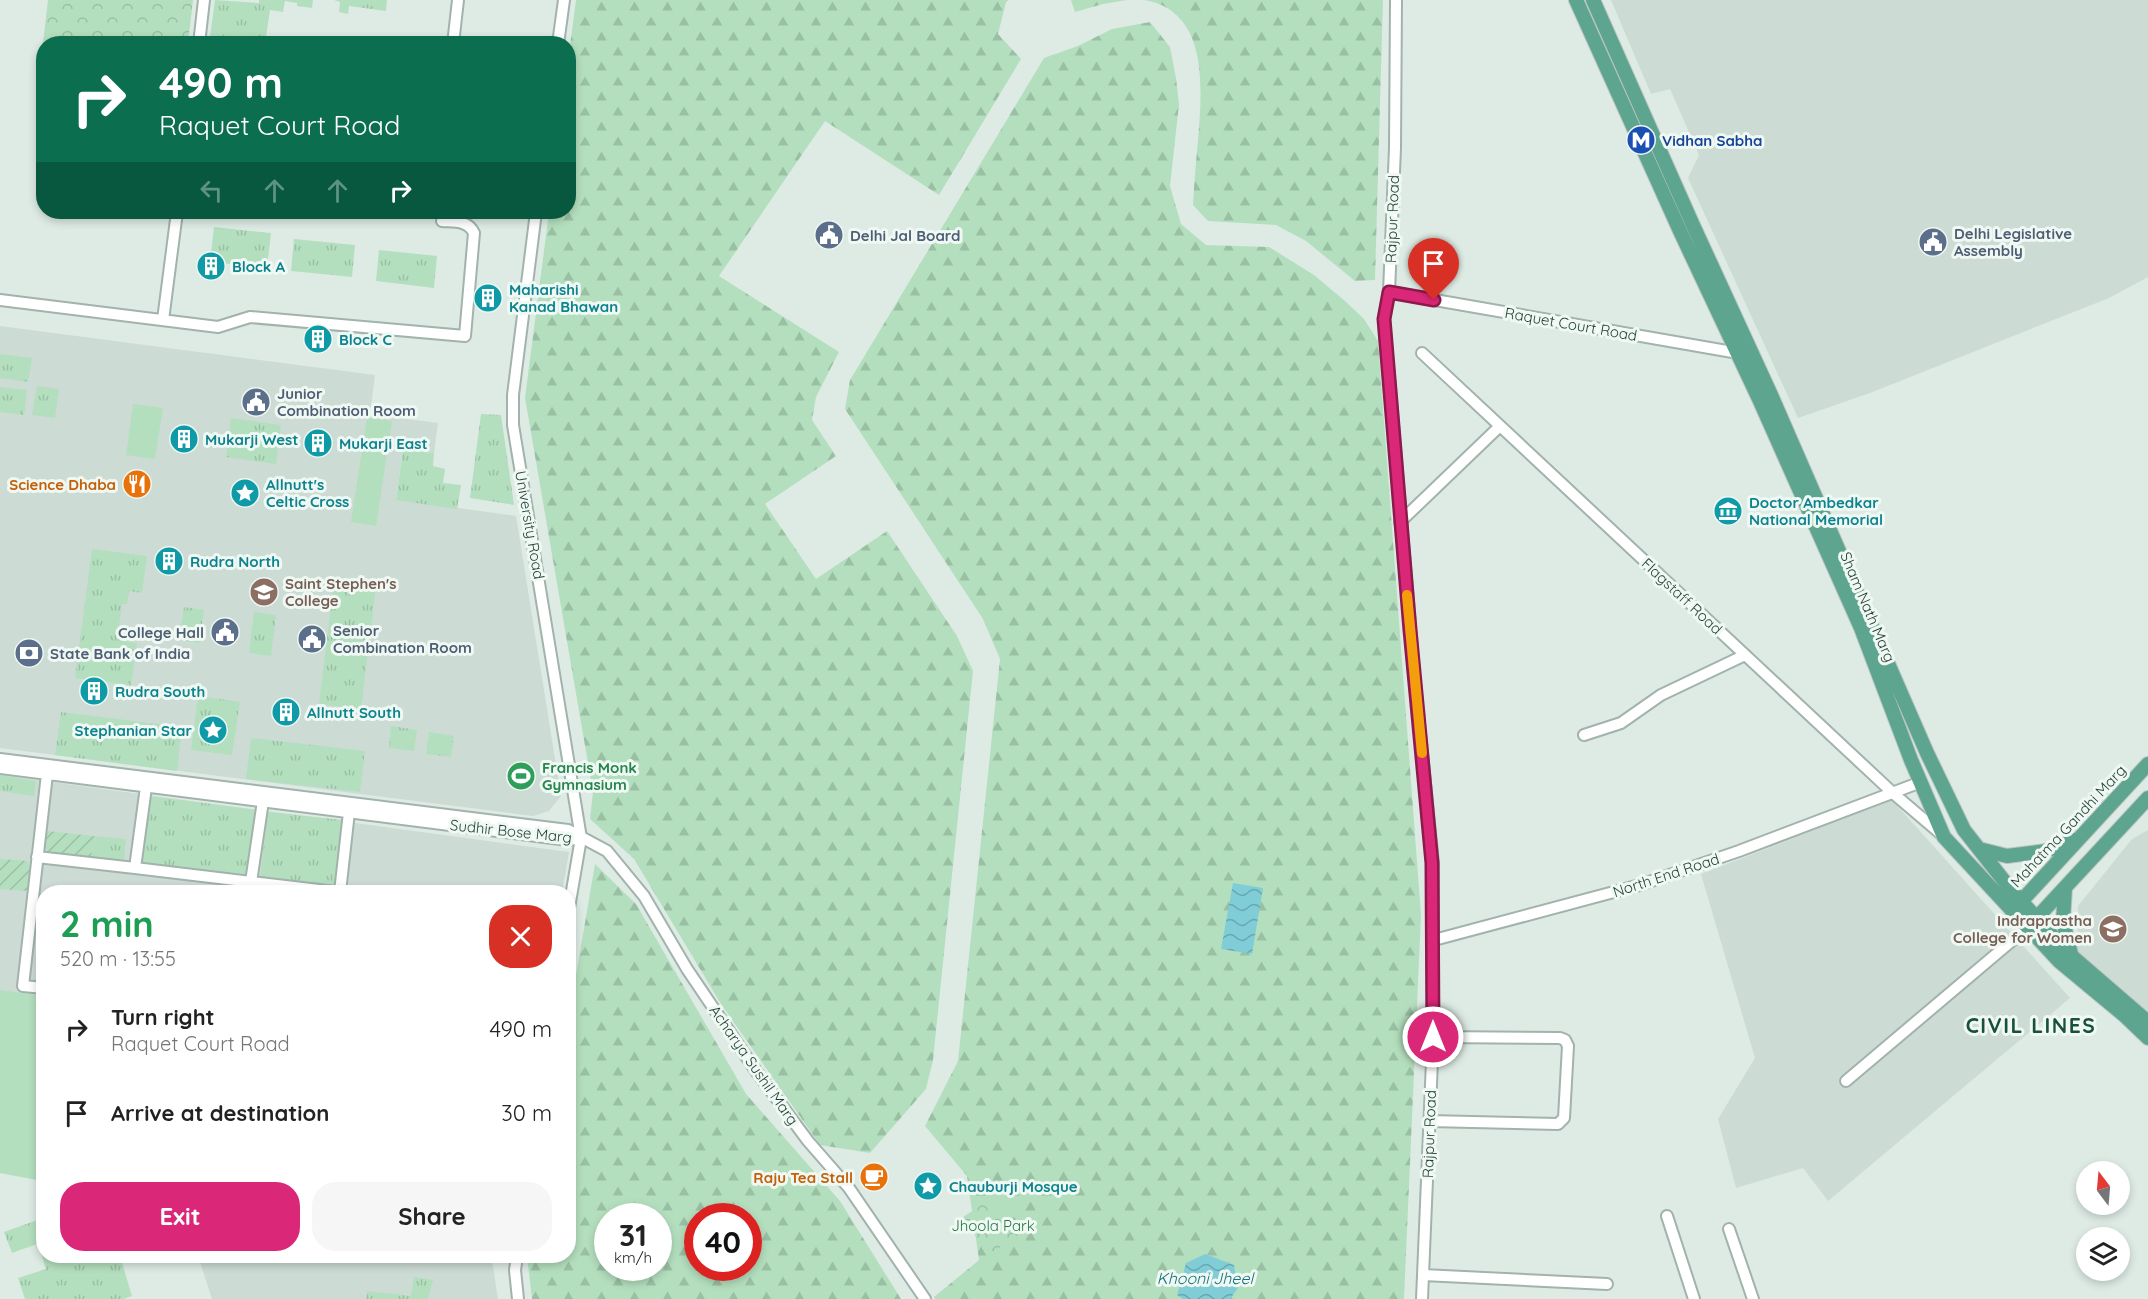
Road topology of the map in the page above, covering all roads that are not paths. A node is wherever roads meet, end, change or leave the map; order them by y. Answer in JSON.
{"nodes":[{"id":1,"x":204,"y":0,"type":"edge"},
{"id":2,"x":458,"y":0,"type":"edge"},
{"id":3,"x":564,"y":0,"type":"edge"},
{"id":4,"x":1396,"y":0,"type":"edge"},
{"id":5,"x":1576,"y":0,"type":"edge"},
{"id":6,"x":1593,"y":0,"type":"edge"},
{"id":7,"x":200,"y":36,"type":"edge"},
{"id":8,"x":454,"y":36,"type":"edge"},
{"id":9,"x":559,"y":36,"type":"edge"},
{"id":10,"x":176,"y":219,"type":"edge"},
{"id":11,"x":448,"y":219,"type":"edge"},
{"id":12,"x":535,"y":219,"type":"edge"},
{"id":13,"x":1389,"y":292,"type":"junction"},
{"id":14,"x":0,"y":300,"type":"edge"},
{"id":15,"x":163,"y":320,"type":"junction"},
{"id":16,"x":1422,"y":353,"type":"dead end"},
{"id":17,"x":1752,"y":353,"type":"junction"},
{"id":18,"x":1738,"y":354,"type":"junction"},
{"id":19,"x":1500,"y":426,"type":"junction"},
{"id":20,"x":1400,"y":522,"type":"junction"},
{"id":21,"x":1745,"y":655,"type":"junction"},
{"id":22,"x":1584,"y":735,"type":"dead end"},
{"id":23,"x":0,"y":759,"type":"edge"},
{"id":24,"x":2148,"y":764,"type":"edge"},
{"id":25,"x":0,"y":768,"type":"edge"},
{"id":26,"x":47,"y":778,"type":"junction"},
{"id":27,"x":1921,"y":782,"type":"junction"},
{"id":28,"x":146,"y":787,"type":"junction"},
{"id":29,"x":1894,"y":794,"type":"junction"},
{"id":30,"x":2148,"y":798,"type":"edge"},
{"id":31,"x":263,"y":801,"type":"junction"},
{"id":32,"x":349,"y":812,"type":"junction"},
{"id":33,"x":1944,"y":837,"type":"junction"},
{"id":34,"x":581,"y":838,"type":"junction"},
{"id":35,"x":2079,"y":838,"type":"junction"},
{"id":36,"x":1979,"y":849,"type":"junction"},
{"id":37,"x":38,"y":856,"type":"junction"},
{"id":38,"x":135,"y":868,"type":"junction"},
{"id":39,"x":251,"y":882,"type":"junction"},
{"id":40,"x":277,"y":885,"type":"edge"},
{"id":41,"x":339,"y":885,"type":"edge"},
{"id":42,"x":573,"y":885,"type":"edge"},
{"id":43,"x":2065,"y":888,"type":"junction"},
{"id":44,"x":2016,"y":906,"type":"junction"},
{"id":45,"x":2032,"y":923,"type":"junction"},
{"id":46,"x":1434,"y":940,"type":"junction"},
{"id":47,"x":2072,"y":956,"type":"junction"},
{"id":48,"x":36,"y":987,"type":"edge"},
{"id":49,"x":2148,"y":1022,"type":"edge"},
{"id":50,"x":1433,"y":1037,"type":"junction"},
{"id":51,"x":2148,"y":1038,"type":"edge"},
{"id":52,"x":1846,"y":1081,"type":"dead end"},
{"id":53,"x":1430,"y":1121,"type":"junction"},
{"id":54,"x":1667,"y":1216,"type":"dead end"},
{"id":55,"x":1729,"y":1229,"type":"dead end"},
{"id":56,"x":516,"y":1263,"type":"edge"},
{"id":57,"x":1423,"y":1275,"type":"junction"},
{"id":58,"x":1607,"y":1284,"type":"dead end"},
{"id":59,"x":518,"y":1299,"type":"edge"},
{"id":60,"x":925,"y":1299,"type":"edge"},
{"id":61,"x":1422,"y":1299,"type":"edge"},
{"id":62,"x":1694,"y":1299,"type":"edge"},
{"id":63,"x":1753,"y":1299,"type":"edge"}],
"edges":[{"from":1,"to":7,"type":"street"},
{"from":2,"to":8,"type":"street"},
{"from":3,"to":9,"type":"street"},
{"from":4,"to":13,"type":"street","name":"Rajpur Road"},
{"from":5,"to":18,"type":"main road","name":"Sham Nath Marg"},
{"from":6,"to":17,"type":"main road","name":"Sham Nath Marg"},
{"from":10,"to":15,"type":"street"},
{"from":11,"to":15,"type":"street"},
{"from":12,"to":34,"type":"street","name":"University Road"},
{"from":13,"to":18,"type":"street","name":"Raquet Court Road"},
{"from":13,"to":20,"type":"street","name":"Rajpur Road"},
{"from":14,"to":15,"type":"street"},
{"from":16,"to":19,"type":"street","name":"Flagstaff Road"},
{"from":17,"to":18,"type":"street","name":"Raquet Court Road"},
{"from":17,"to":36,"type":"main road","name":"Sham Nath Marg"},
{"from":18,"to":27,"type":"main road","name":"Sham Nath Marg"},
{"from":19,"to":20,"type":"street"},
{"from":19,"to":21,"type":"street","name":"Flagstaff Road"},
{"from":20,"to":46,"type":"street","name":"Rajpur Road"},
{"from":21,"to":22,"type":"street"},
{"from":21,"to":29,"type":"street","name":"Flagstaff Road"},
{"from":23,"to":34,"type":"street","name":"Sudhir Bose Marg"},
{"from":24,"to":35,"type":"main road","name":"Mahatma Gandhi Marg"},
{"from":25,"to":26,"type":"street","name":"Sudhir Bose Marg"},
{"from":26,"to":28,"type":"street","name":"Sudhir Bose Marg"},
{"from":26,"to":37,"type":"street"},
{"from":27,"to":29,"type":"street","name":"North End Road"},
{"from":27,"to":33,"type":"main road","name":"Sham Nath Marg"},
{"from":28,"to":31,"type":"street","name":"Sudhir Bose Marg"},
{"from":28,"to":38,"type":"street"},
{"from":29,"to":33,"type":"street","name":"Flagstaff Road"},
{"from":29,"to":46,"type":"street","name":"North End Road"},
{"from":30,"to":43,"type":"main road"},
{"from":31,"to":32,"type":"street","name":"Sudhir Bose Marg"},
{"from":31,"to":39,"type":"street"},
{"from":32,"to":34,"type":"street","name":"Sudhir Bose Marg"},
{"from":32,"to":41,"type":"street"},
{"from":33,"to":44,"type":"main road","name":"Sham Nath Marg"},
{"from":34,"to":42,"type":"street","name":"University Road"},
{"from":34,"to":60,"type":"street","name":"Acharya Sushil Marg"},
{"from":35,"to":36,"type":"main road"},
{"from":35,"to":44,"type":"main road","name":"Mahatma Gandhi Marg"},
{"from":36,"to":44,"type":"main road","name":"Sham Nath Marg"},
{"from":37,"to":38,"type":"street"},
{"from":37,"to":48,"type":"street"},
{"from":38,"to":39,"type":"street"},
{"from":39,"to":40,"type":"street"},
{"from":43,"to":45,"type":"main road"},
{"from":43,"to":47,"type":"main road"},
{"from":44,"to":45,"type":"main road","name":"Sham Nath Marg"},
{"from":45,"to":47,"type":"main road","name":"Sham Nath Marg"},
{"from":45,"to":51,"type":"main road","name":"Sham Nath Marg"},
{"from":45,"to":52,"type":"street"},
{"from":46,"to":50,"type":"street","name":"Rajpur Road"},
{"from":47,"to":49,"type":"main road","name":"Sham Nath Marg"},
{"from":50,"to":53,"type":"street","name":"Rajpur Road"},
{"from":50,"to":53,"type":"street"},
{"from":53,"to":57,"type":"street","name":"Rajpur Road"},
{"from":54,"to":62,"type":"street"},
{"from":55,"to":63,"type":"street"},
{"from":56,"to":59,"type":"street"},
{"from":57,"to":58,"type":"street"},
{"from":57,"to":61,"type":"street","name":"Rajpur Road"}]}
